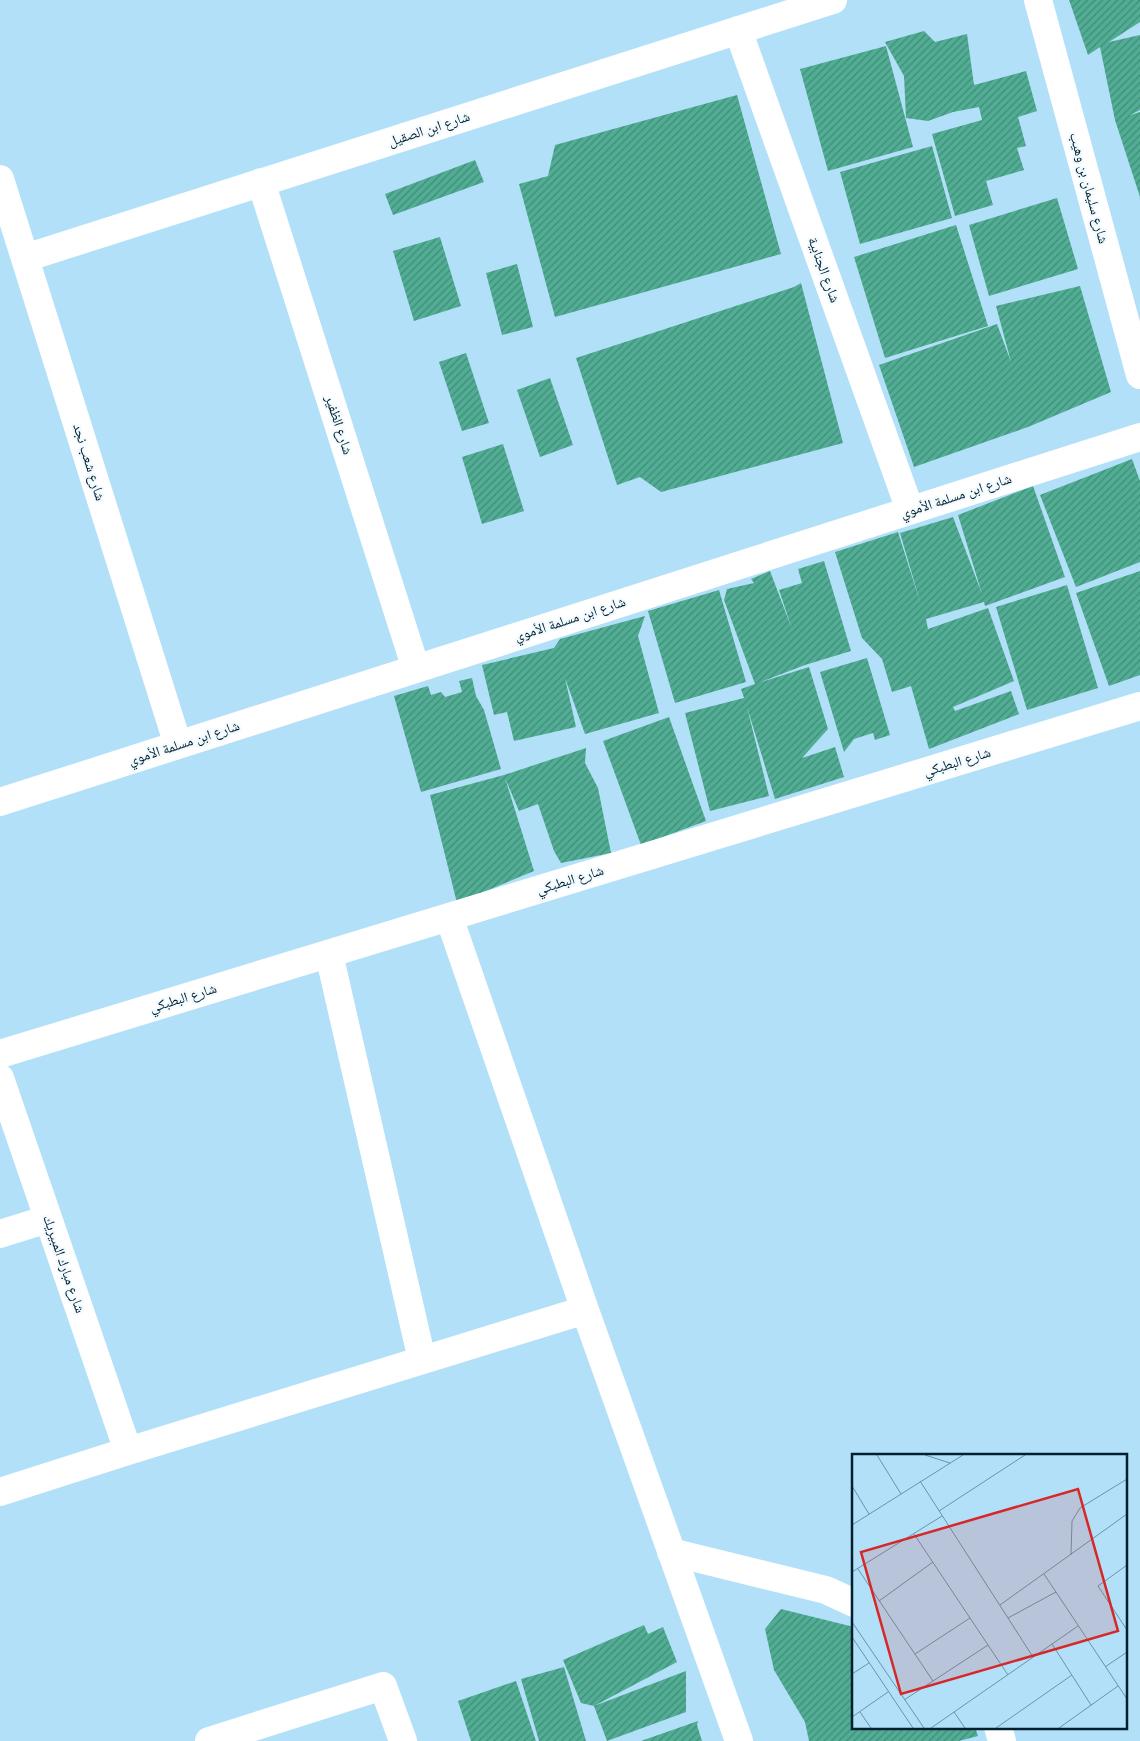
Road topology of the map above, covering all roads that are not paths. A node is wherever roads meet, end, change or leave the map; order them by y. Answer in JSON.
{"nodes":[{"id":1,"x":833,"y":0,"type":"edge"},
{"id":2,"x":1038,"y":0,"type":"edge"},
{"id":3,"x":738,"y":30,"type":"junction"},
{"id":4,"x":0,"y":179,"type":"edge"},
{"id":5,"x":262,"y":182,"type":"junction"},
{"id":6,"x":25,"y":258,"type":"junction"},
{"id":7,"x":1140,"y":375,"type":"edge"},
{"id":8,"x":1140,"y":437,"type":"edge"},
{"id":9,"x":910,"y":510,"type":"junction"},
{"id":10,"x":416,"y":668,"type":"junction"},
{"id":11,"x":1140,"y":706,"type":"edge"},
{"id":12,"x":178,"y":745,"type":"junction"},
{"id":13,"x":0,"y":802,"type":"edge"},
{"id":14,"x":449,"y":917,"type":"junction"},
{"id":15,"x":330,"y":954,"type":"junction"},
{"id":16,"x":0,"y":1054,"type":"edge"},
{"id":17,"x":0,"y":1078,"type":"edge"},
{"id":18,"x":48,"y":1220,"type":"junction"},
{"id":19,"x":0,"y":1234,"type":"edge"},
{"id":20,"x":585,"y":1310,"type":"junction"},
{"id":21,"x":422,"y":1360,"type":"junction"},
{"id":22,"x":128,"y":1451,"type":"junction"},
{"id":23,"x":0,"y":1492,"type":"edge"},
{"id":24,"x":671,"y":1552,"type":"junction"},
{"id":25,"x":852,"y":1602,"type":"edge"},
{"id":26,"x":998,"y":1728,"type":"edge"},
{"id":27,"x":209,"y":1741,"type":"edge"},
{"id":28,"x":403,"y":1741,"type":"edge"},
{"id":29,"x":739,"y":1741,"type":"edge"},
{"id":30,"x":1002,"y":1741,"type":"edge"}],
"edges":[{"from":1,"to":3,"type":"street","name":"شارع ابن الصقيل"},
{"from":2,"to":7,"type":"street","name":"شارع سليمان بن وهيب"},
{"from":3,"to":5,"type":"street","name":"شارع ابن الصقيل"},
{"from":3,"to":9,"type":"street","name":"شارع الجنابية"},
{"from":4,"to":6,"type":"street","name":"شارع شعب نجد"},
{"from":5,"to":6,"type":"street","name":"شارع ابن الصقيل"},
{"from":5,"to":10,"type":"street","name":"شارع الظفير"},
{"from":6,"to":12,"type":"street","name":"شارع شعب نجد"},
{"from":8,"to":9,"type":"street","name":"شارع ابن مسلمة الأموي"},
{"from":9,"to":10,"type":"street","name":"شارع ابن مسلمة الأموي"},
{"from":10,"to":12,"type":"street","name":"شارع ابن مسلمة الأموي"},
{"from":11,"to":14,"type":"street","name":"شارع البطبكي"},
{"from":12,"to":13,"type":"street","name":"شارع ابن مسلمة الأموي"},
{"from":14,"to":15,"type":"street","name":"شارع البطبكي"},
{"from":14,"to":20,"type":"street"},
{"from":15,"to":16,"type":"street","name":"شارع البطبكي"},
{"from":15,"to":21,"type":"street"},
{"from":17,"to":18,"type":"street","name":"شارع مبارك المبيريك"},
{"from":18,"to":19,"type":"street"},
{"from":18,"to":22,"type":"street","name":"شارع مبارك المبيريك"},
{"from":20,"to":21,"type":"street"},
{"from":20,"to":24,"type":"street"},
{"from":21,"to":22,"type":"street"},
{"from":22,"to":23,"type":"street"},
{"from":24,"to":25,"type":"street"},
{"from":24,"to":29,"type":"street"},
{"from":26,"to":30,"type":"street"},
{"from":27,"to":28,"type":"street"}]}
